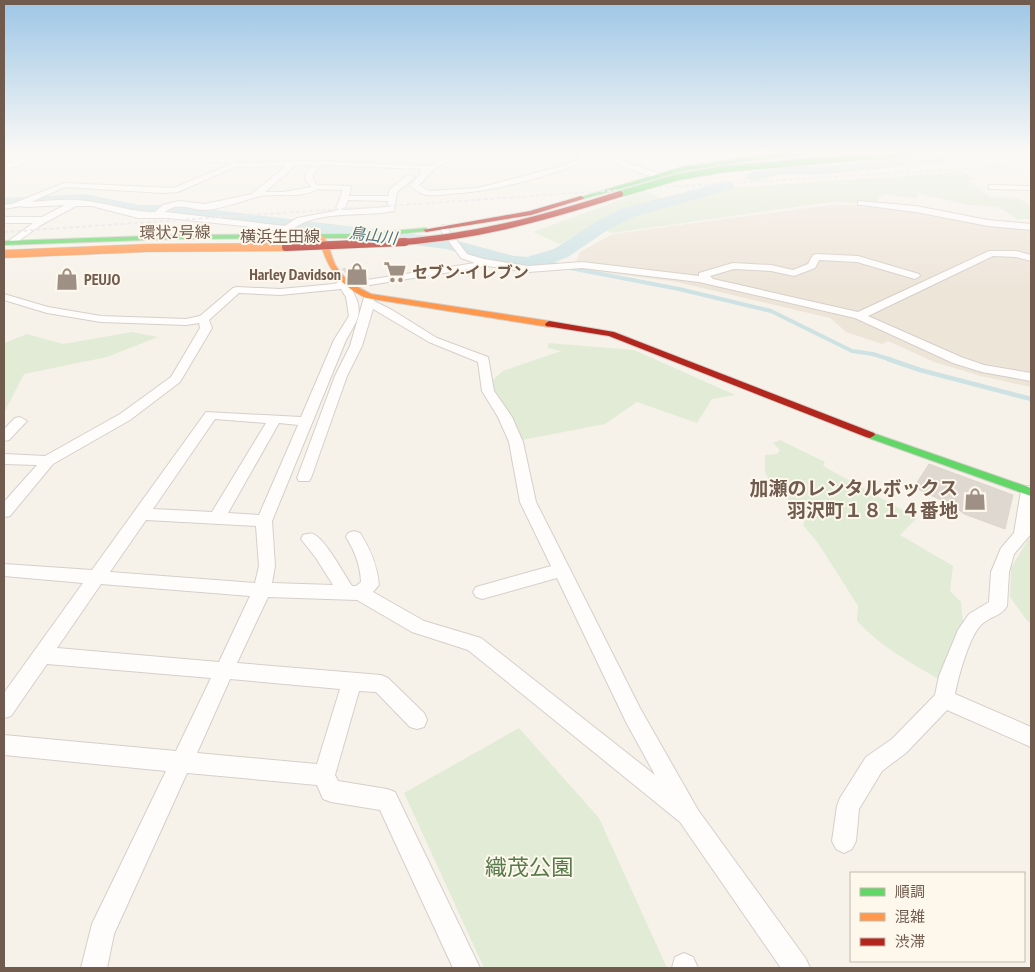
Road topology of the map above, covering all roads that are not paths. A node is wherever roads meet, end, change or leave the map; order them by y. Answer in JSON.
{"nodes":[{"id":1,"x":31,"y":198,"type":"edge"},
{"id":2,"x":237,"y":198,"type":"edge"},
{"id":3,"x":345,"y":198,"type":"edge"},
{"id":4,"x":362,"y":198,"type":"edge"},
{"id":5,"x":581,"y":198,"type":"edge"},
{"id":6,"x":584,"y":198,"type":"edge"},
{"id":7,"x":606,"y":198,"type":"edge"},
{"id":8,"x":619,"y":198,"type":"edge"},
{"id":9,"x":391,"y":199,"type":"joint"},
{"id":10,"x":20,"y":203,"type":"junction"},
{"id":11,"x":75,"y":203,"type":"junction"},
{"id":12,"x":861,"y":203,"type":"dead end"},
{"id":13,"x":4,"y":207,"type":"edge"},
{"id":14,"x":339,"y":213,"type":"junction"},
{"id":15,"x":158,"y":214,"type":"junction"},
{"id":16,"x":4,"y":220,"type":"edge"},
{"id":17,"x":43,"y":220,"type":"junction"},
{"id":18,"x":1031,"y":227,"type":"edge"},
{"id":19,"x":287,"y":228,"type":"junction"},
{"id":20,"x":444,"y":228,"type":"junction"},
{"id":21,"x":320,"y":236,"type":"junction"},
{"id":22,"x":452,"y":242,"type":"junction"},
{"id":23,"x":7,"y":244,"type":"edge"},
{"id":24,"x":326,"y":252,"type":"junction"},
{"id":25,"x":4,"y":254,"type":"edge"},
{"id":26,"x":1031,"y":258,"type":"edge"},
{"id":27,"x":4,"y":260,"type":"edge"},
{"id":28,"x":488,"y":263,"type":"junction"},
{"id":29,"x":915,"y":276,"type":"dead end"},
{"id":30,"x":710,"y":282,"type":"junction"},
{"id":31,"x":345,"y":285,"type":"junction"},
{"id":32,"x":4,"y":297,"type":"edge"},
{"id":33,"x":369,"y":300,"type":"junction"},
{"id":34,"x":859,"y":316,"type":"junction"},
{"id":35,"x":203,"y":319,"type":"junction"},
{"id":36,"x":1031,"y":377,"type":"edge"},
{"id":37,"x":275,"y":419,"type":"junction"},
{"id":38,"x":20,"y":421,"type":"dead end"},
{"id":39,"x":305,"y":421,"type":"junction"},
{"id":40,"x":4,"y":437,"type":"edge"},
{"id":41,"x":4,"y":459,"type":"edge"},
{"id":42,"x":47,"y":461,"type":"junction"},
{"id":43,"x":304,"y":478,"type":"dead end"},
{"id":44,"x":1030,"y":492,"type":"edge"},
{"id":45,"x":4,"y":512,"type":"edge"},
{"id":46,"x":142,"y":514,"type":"junction"},
{"id":47,"x":217,"y":518,"type":"junction"},
{"id":48,"x":264,"y":521,"type":"junction"},
{"id":49,"x":354,"y":537,"type":"dead end"},
{"id":50,"x":309,"y":539,"type":"dead end"},
{"id":51,"x":4,"y":570,"type":"edge"},
{"id":52,"x":562,"y":570,"type":"junction"},
{"id":53,"x":97,"y":577,"type":"junction"},
{"id":54,"x":262,"y":590,"type":"junction"},
{"id":55,"x":482,"y":592,"type":"dead end"},
{"id":56,"x":354,"y":593,"type":"junction"},
{"id":57,"x":42,"y":655,"type":"junction"},
{"id":58,"x":224,"y":671,"type":"junction"},
{"id":59,"x":352,"y":682,"type":"junction"},
{"id":60,"x":944,"y":699,"type":"junction"},
{"id":61,"x":4,"y":709,"type":"edge"},
{"id":62,"x":417,"y":720,"type":"dead end"},
{"id":63,"x":1031,"y":737,"type":"edge"},
{"id":64,"x":4,"y":745,"type":"edge"},
{"id":65,"x":182,"y":762,"type":"junction"},
{"id":66,"x":324,"y":775,"type":"junction"},
{"id":67,"x":690,"y":818,"type":"junction"},
{"id":68,"x":844,"y":841,"type":"dead end"},
{"id":69,"x":94,"y":968,"type":"edge"},
{"id":70,"x":467,"y":968,"type":"edge"},
{"id":71,"x":796,"y":968,"type":"edge"}],
"edges":[{"from":1,"to":10,"type":"street"},
{"from":2,"to":15,"type":"street"},
{"from":3,"to":14,"type":"street"},
{"from":4,"to":9,"type":"street"},
{"from":5,"to":20,"type":"main road","name":"横浜生田線"},
{"from":6,"to":23,"type":"main road","name":"環状2号線","bridge":true},
{"from":7,"to":25,"type":"main road","name":"環状2号線","bridge":true},
{"from":8,"to":22,"type":"main road","name":"横浜生田線"},
{"from":9,"to":14,"type":"street"},
{"from":10,"to":11,"type":"street"},
{"from":10,"to":13,"type":"street"},
{"from":11,"to":15,"type":"street"},
{"from":11,"to":17,"type":"street"},
{"from":12,"to":18,"type":"street"},
{"from":14,"to":19,"type":"street"},
{"from":15,"to":19,"type":"street"},
{"from":16,"to":17,"type":"street"},
{"from":17,"to":23,"type":"street"},
{"from":19,"to":21,"type":"street"},
{"from":20,"to":21,"type":"main road","name":"横浜生田線"},
{"from":20,"to":22,"type":"street"},
{"from":21,"to":23,"type":"main road","name":"横浜生田線"},
{"from":21,"to":24,"type":"main road"},
{"from":22,"to":24,"type":"main road","name":"横浜生田線"},
{"from":22,"to":28,"type":"street"},
{"from":24,"to":27,"type":"main road","name":"横浜生田線"},
{"from":24,"to":31,"type":"main road"},
{"from":26,"to":34,"type":"street"},
{"from":28,"to":30,"type":"street"},
{"from":28,"to":31,"type":"street"},
{"from":29,"to":30,"type":"street"},
{"from":30,"to":34,"type":"street"},
{"from":31,"to":33,"type":"main road"},
{"from":31,"to":35,"type":"street"},
{"from":31,"to":39,"type":"street"},
{"from":32,"to":35,"type":"street"},
{"from":33,"to":43,"type":"street"},
{"from":33,"to":44,"type":"main road"},
{"from":33,"to":52,"type":"street"},
{"from":34,"to":36,"type":"street"},
{"from":35,"to":42,"type":"street"},
{"from":37,"to":39,"type":"street"},
{"from":37,"to":46,"type":"street"},
{"from":37,"to":47,"type":"street"},
{"from":38,"to":40,"type":"street"},
{"from":39,"to":48,"type":"street"},
{"from":41,"to":42,"type":"street"},
{"from":42,"to":45,"type":"street"},
{"from":44,"to":60,"type":"street"},
{"from":46,"to":47,"type":"street"},
{"from":46,"to":53,"type":"street"},
{"from":47,"to":48,"type":"street"},
{"from":48,"to":54,"type":"street"},
{"from":49,"to":56,"type":"street"},
{"from":50,"to":56,"type":"street"},
{"from":51,"to":53,"type":"street"},
{"from":52,"to":55,"type":"street"},
{"from":52,"to":67,"type":"street"},
{"from":53,"to":54,"type":"street"},
{"from":53,"to":57,"type":"street"},
{"from":54,"to":56,"type":"street"},
{"from":54,"to":58,"type":"street"},
{"from":56,"to":67,"type":"street"},
{"from":57,"to":58,"type":"street"},
{"from":57,"to":61,"type":"street"},
{"from":58,"to":59,"type":"street"},
{"from":58,"to":65,"type":"street"},
{"from":59,"to":62,"type":"street"},
{"from":59,"to":66,"type":"street"},
{"from":60,"to":63,"type":"street"},
{"from":60,"to":68,"type":"street"},
{"from":64,"to":65,"type":"street"},
{"from":65,"to":66,"type":"street"},
{"from":65,"to":69,"type":"street"},
{"from":66,"to":70,"type":"street"},
{"from":67,"to":71,"type":"street"}]}
